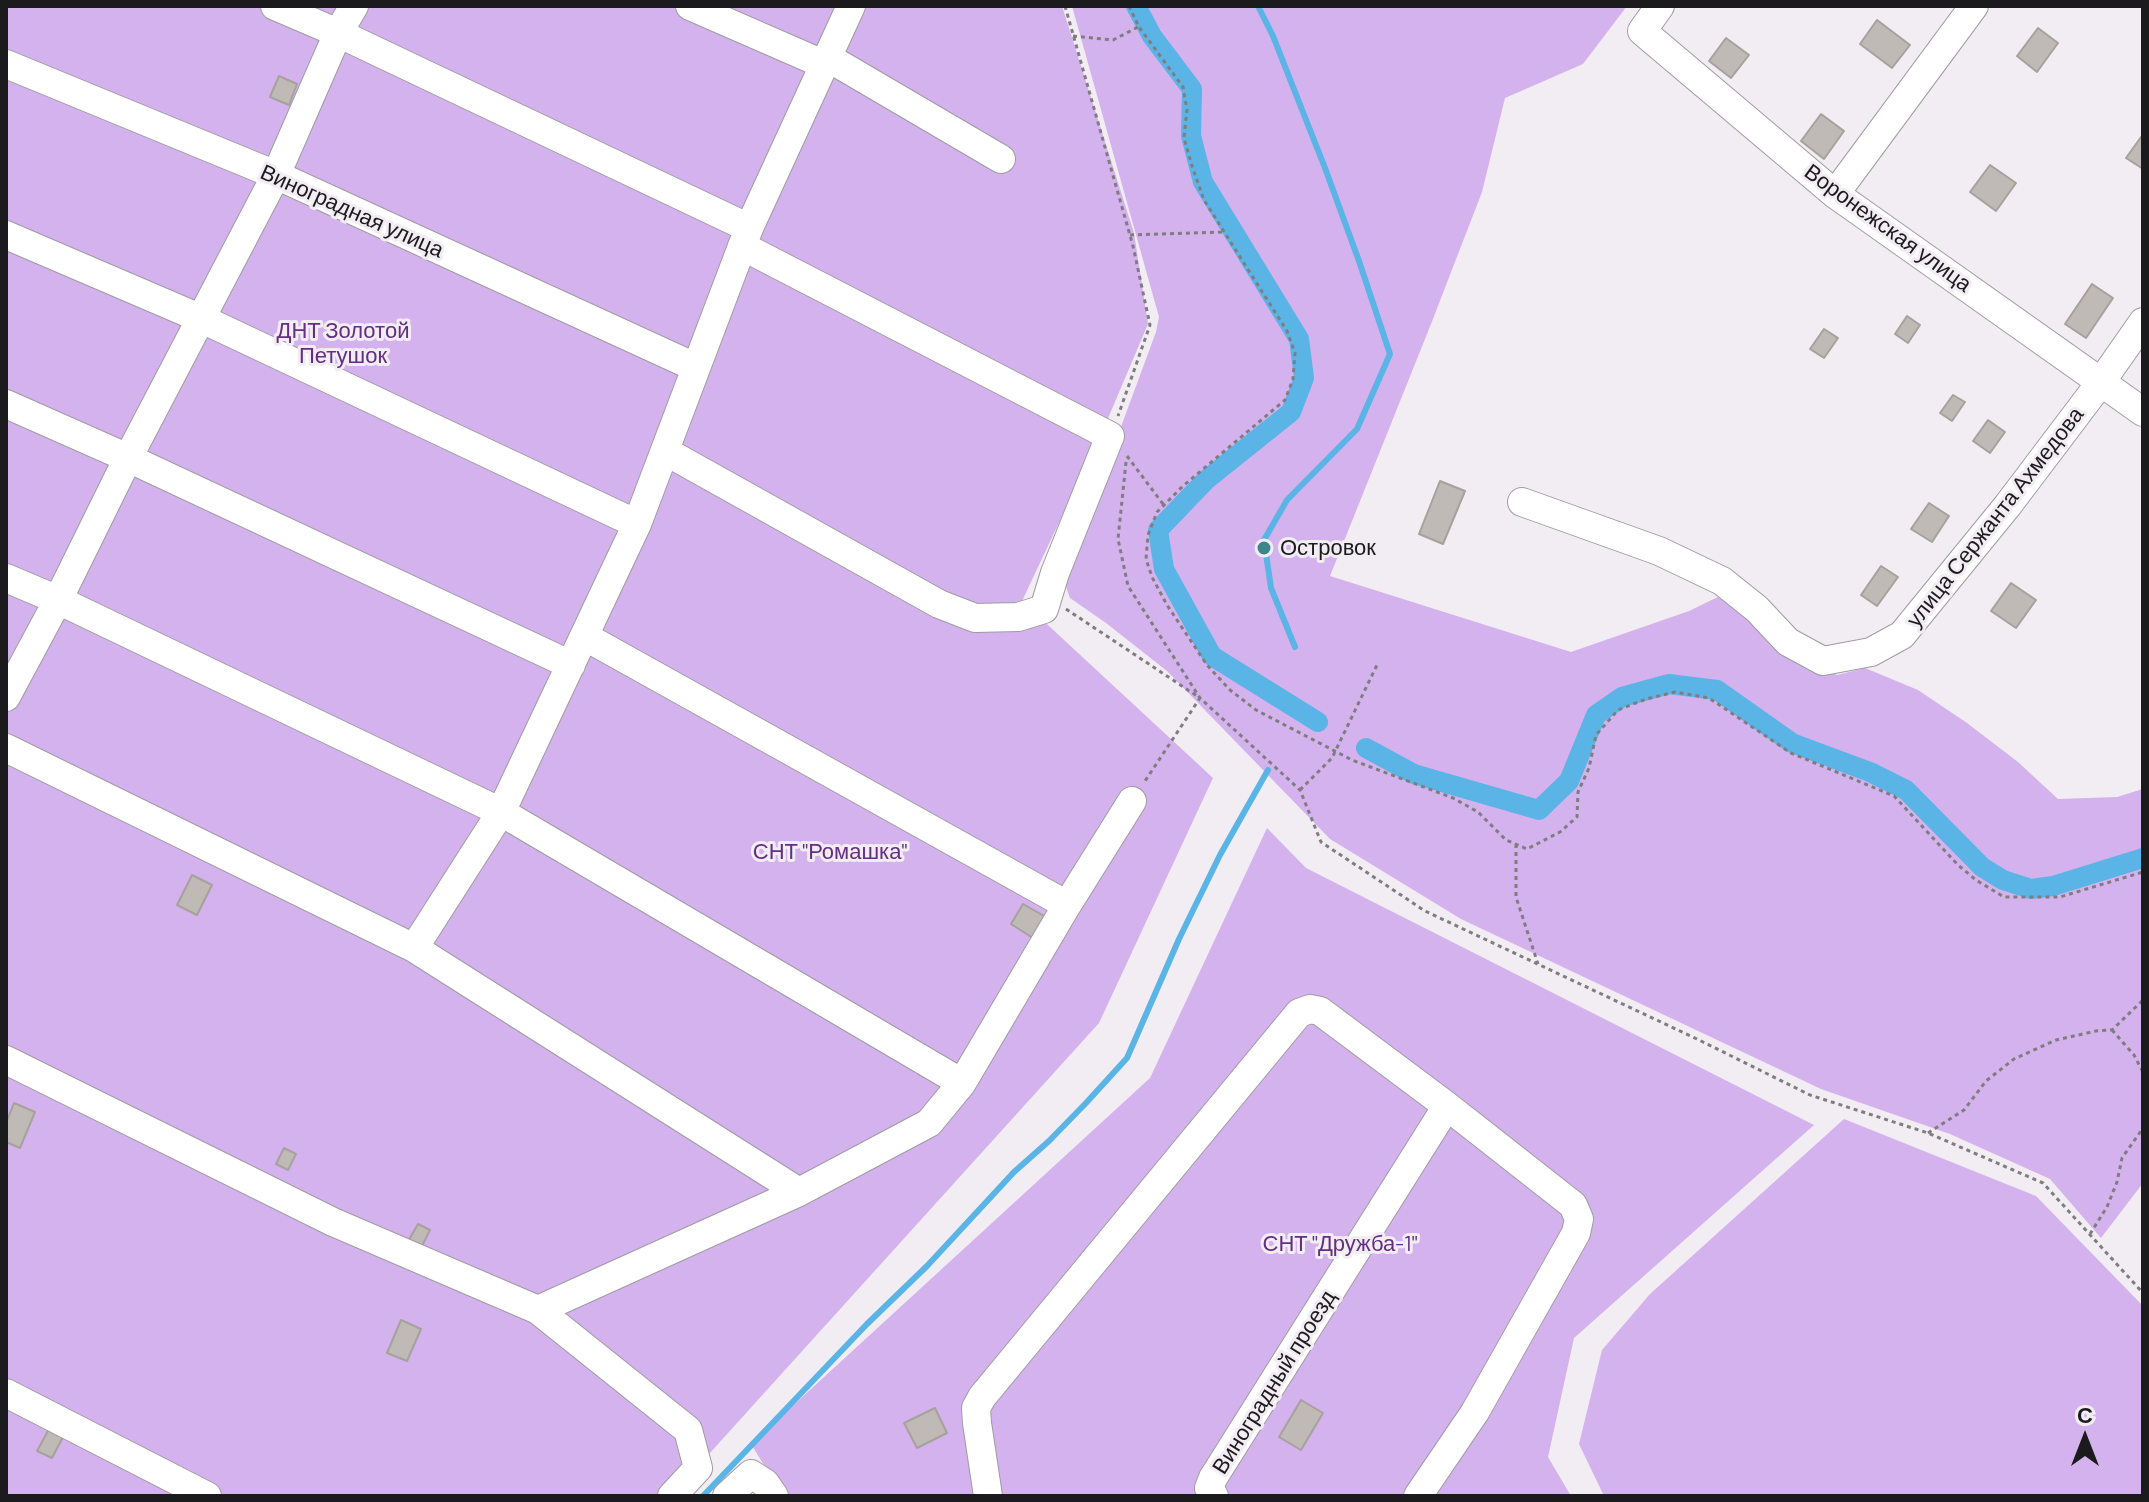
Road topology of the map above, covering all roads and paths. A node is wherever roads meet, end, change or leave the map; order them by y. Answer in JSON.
{"nodes":[{"id":1,"x":275,"y":6,"type":"edge"},
{"id":2,"x":354,"y":6,"type":"edge"},
{"id":3,"x":690,"y":6,"type":"edge"},
{"id":4,"x":851,"y":6,"type":"edge"},
{"id":5,"x":1065,"y":6,"type":"edge"},
{"id":6,"x":1129,"y":6,"type":"edge"},
{"id":7,"x":1660,"y":6,"type":"edge"},
{"id":8,"x":1974,"y":6,"type":"edge"},
{"id":9,"x":1139,"y":27,"type":"junction"},
{"id":10,"x":338,"y":33,"type":"junction"},
{"id":11,"x":1073,"y":36,"type":"junction"},
{"id":12,"x":825,"y":61,"type":"junction"},
{"id":13,"x":6,"y":64,"type":"edge"},
{"id":14,"x":1001,"y":159,"type":"dead end"},
{"id":15,"x":276,"y":175,"type":"junction"},
{"id":16,"x":1835,"y":194,"type":"junction"},
{"id":17,"x":1226,"y":232,"type":"junction"},
{"id":18,"x":6,"y":235,"type":"edge"},
{"id":19,"x":1130,"y":235,"type":"junction"},
{"id":20,"x":746,"y":237,"type":"junction"},
{"id":21,"x":202,"y":319,"type":"junction"},
{"id":22,"x":2143,"y":322,"type":"edge"},
{"id":23,"x":695,"y":367,"type":"junction"},
{"id":24,"x":2101,"y":382,"type":"junction"},
{"id":25,"x":6,"y":404,"type":"edge"},
{"id":26,"x":2143,"y":412,"type":"edge"},
{"id":27,"x":1110,"y":436,"type":"junction"},
{"id":28,"x":665,"y":451,"type":"junction"},
{"id":29,"x":128,"y":458,"type":"junction"},
{"id":30,"x":1522,"y":502,"type":"dead end"},
{"id":31,"x":1164,"y":505,"type":"junction"},
{"id":32,"x":637,"y":524,"type":"junction"},
{"id":33,"x":6,"y":578,"type":"edge"},
{"id":34,"x":58,"y":600,"type":"junction"},
{"id":35,"x":1047,"y":600,"type":"junction"},
{"id":36,"x":584,"y":636,"type":"junction"},
{"id":37,"x":571,"y":665,"type":"junction"},
{"id":38,"x":1377,"y":665,"type":"dead end"},
{"id":39,"x":6,"y":697,"type":"edge"},
{"id":40,"x":1200,"y":698,"type":"junction"},
{"id":41,"x":6,"y":748,"type":"edge"},
{"id":42,"x":1335,"y":752,"type":"junction"},
{"id":43,"x":1300,"y":790,"type":"junction"},
{"id":44,"x":1132,"y":801,"type":"joint"},
{"id":45,"x":501,"y":812,"type":"junction"},
{"id":46,"x":1516,"y":844,"type":"junction"},
{"id":47,"x":2143,"y":872,"type":"edge"},
{"id":48,"x":1067,"y":905,"type":"junction"},
{"id":49,"x":414,"y":948,"type":"junction"},
{"id":50,"x":1538,"y":964,"type":"junction"},
{"id":51,"x":2143,"y":1000,"type":"edge"},
{"id":52,"x":2112,"y":1030,"type":"junction"},
{"id":53,"x":6,"y":1060,"type":"edge"},
{"id":54,"x":2143,"y":1072,"type":"edge"},
{"id":55,"x":962,"y":1083,"type":"junction"},
{"id":56,"x":1447,"y":1106,"type":"junction"},
{"id":57,"x":2143,"y":1128,"type":"edge"},
{"id":58,"x":1928,"y":1133,"type":"junction"},
{"id":59,"x":799,"y":1192,"type":"junction"},
{"id":60,"x":2089,"y":1235,"type":"junction"},
{"id":61,"x":2143,"y":1293,"type":"edge"},
{"id":62,"x":538,"y":1310,"type":"junction"},
{"id":63,"x":6,"y":1393,"type":"edge"},
{"id":64,"x":207,"y":1496,"type":"edge"},
{"id":65,"x":672,"y":1496,"type":"edge"},
{"id":66,"x":727,"y":1496,"type":"edge"},
{"id":67,"x":774,"y":1496,"type":"edge"},
{"id":68,"x":988,"y":1496,"type":"edge"},
{"id":69,"x":1214,"y":1496,"type":"edge"},
{"id":70,"x":1418,"y":1496,"type":"edge"}],
"edges":[{"from":1,"to":10,"type":"street"},
{"from":2,"to":10,"type":"street"},
{"from":3,"to":12,"type":"street"},
{"from":4,"to":12,"type":"street"},
{"from":5,"to":11,"type":"path"},
{"from":6,"to":9,"type":"path"},
{"from":7,"to":16,"type":"street","name":"Воронежская улица"},
{"from":8,"to":16,"type":"street"},
{"from":9,"to":11,"type":"path"},
{"from":9,"to":17,"type":"path"},
{"from":10,"to":15,"type":"street"},
{"from":10,"to":20,"type":"street"},
{"from":11,"to":19,"type":"path"},
{"from":12,"to":14,"type":"street"},
{"from":12,"to":20,"type":"street"},
{"from":13,"to":15,"type":"street","name":"Виноградная улица"},
{"from":15,"to":21,"type":"street"},
{"from":15,"to":23,"type":"street","name":"Виноградная улица"},
{"from":16,"to":24,"type":"street","name":"Воронежская улица"},
{"from":17,"to":19,"type":"path"},
{"from":17,"to":31,"type":"path"},
{"from":18,"to":21,"type":"street"},
{"from":19,"to":27,"type":"path"},
{"from":20,"to":23,"type":"street"},
{"from":20,"to":27,"type":"street"},
{"from":21,"to":29,"type":"street"},
{"from":21,"to":32,"type":"street"},
{"from":22,"to":24,"type":"street","name":"улица Сержанта Ахмедова"},
{"from":23,"to":28,"type":"street"},
{"from":24,"to":26,"type":"street","name":"Воронежская улица"},
{"from":24,"to":30,"type":"street","name":"улица Сержанта Ахмедова"},
{"from":25,"to":29,"type":"street"},
{"from":27,"to":35,"type":"street"},
{"from":28,"to":32,"type":"street"},
{"from":28,"to":35,"type":"street"},
{"from":29,"to":34,"type":"street"},
{"from":29,"to":37,"type":"street"},
{"from":31,"to":40,"type":"path"},
{"from":31,"to":42,"type":"path"},
{"from":32,"to":36,"type":"street"},
{"from":33,"to":34,"type":"street"},
{"from":34,"to":39,"type":"street"},
{"from":34,"to":45,"type":"street"},
{"from":35,"to":40,"type":"path"},
{"from":36,"to":37,"type":"street"},
{"from":36,"to":48,"type":"street"},
{"from":37,"to":45,"type":"street"},
{"from":38,"to":42,"type":"path"},
{"from":40,"to":43,"type":"path"},
{"from":40,"to":44,"type":"path"},
{"from":41,"to":49,"type":"street"},
{"from":42,"to":43,"type":"path"},
{"from":42,"to":46,"type":"path"},
{"from":43,"to":50,"type":"path"},
{"from":44,"to":48,"type":"street"},
{"from":45,"to":49,"type":"street"},
{"from":45,"to":55,"type":"street"},
{"from":46,"to":47,"type":"path"},
{"from":46,"to":50,"type":"path"},
{"from":48,"to":55,"type":"street"},
{"from":49,"to":59,"type":"street"},
{"from":50,"to":58,"type":"path"},
{"from":51,"to":52,"type":"path"},
{"from":52,"to":54,"type":"path"},
{"from":52,"to":58,"type":"path"},
{"from":53,"to":62,"type":"street"},
{"from":55,"to":59,"type":"street"},
{"from":56,"to":68,"type":"street"},
{"from":56,"to":69,"type":"street","name":"Виноградный проезд"},
{"from":56,"to":70,"type":"street"},
{"from":57,"to":60,"type":"path"},
{"from":58,"to":60,"type":"path"},
{"from":59,"to":62,"type":"street"},
{"from":60,"to":61,"type":"path"},
{"from":62,"to":65,"type":"street"},
{"from":63,"to":64,"type":"street"},
{"from":66,"to":67,"type":"street"}]}
